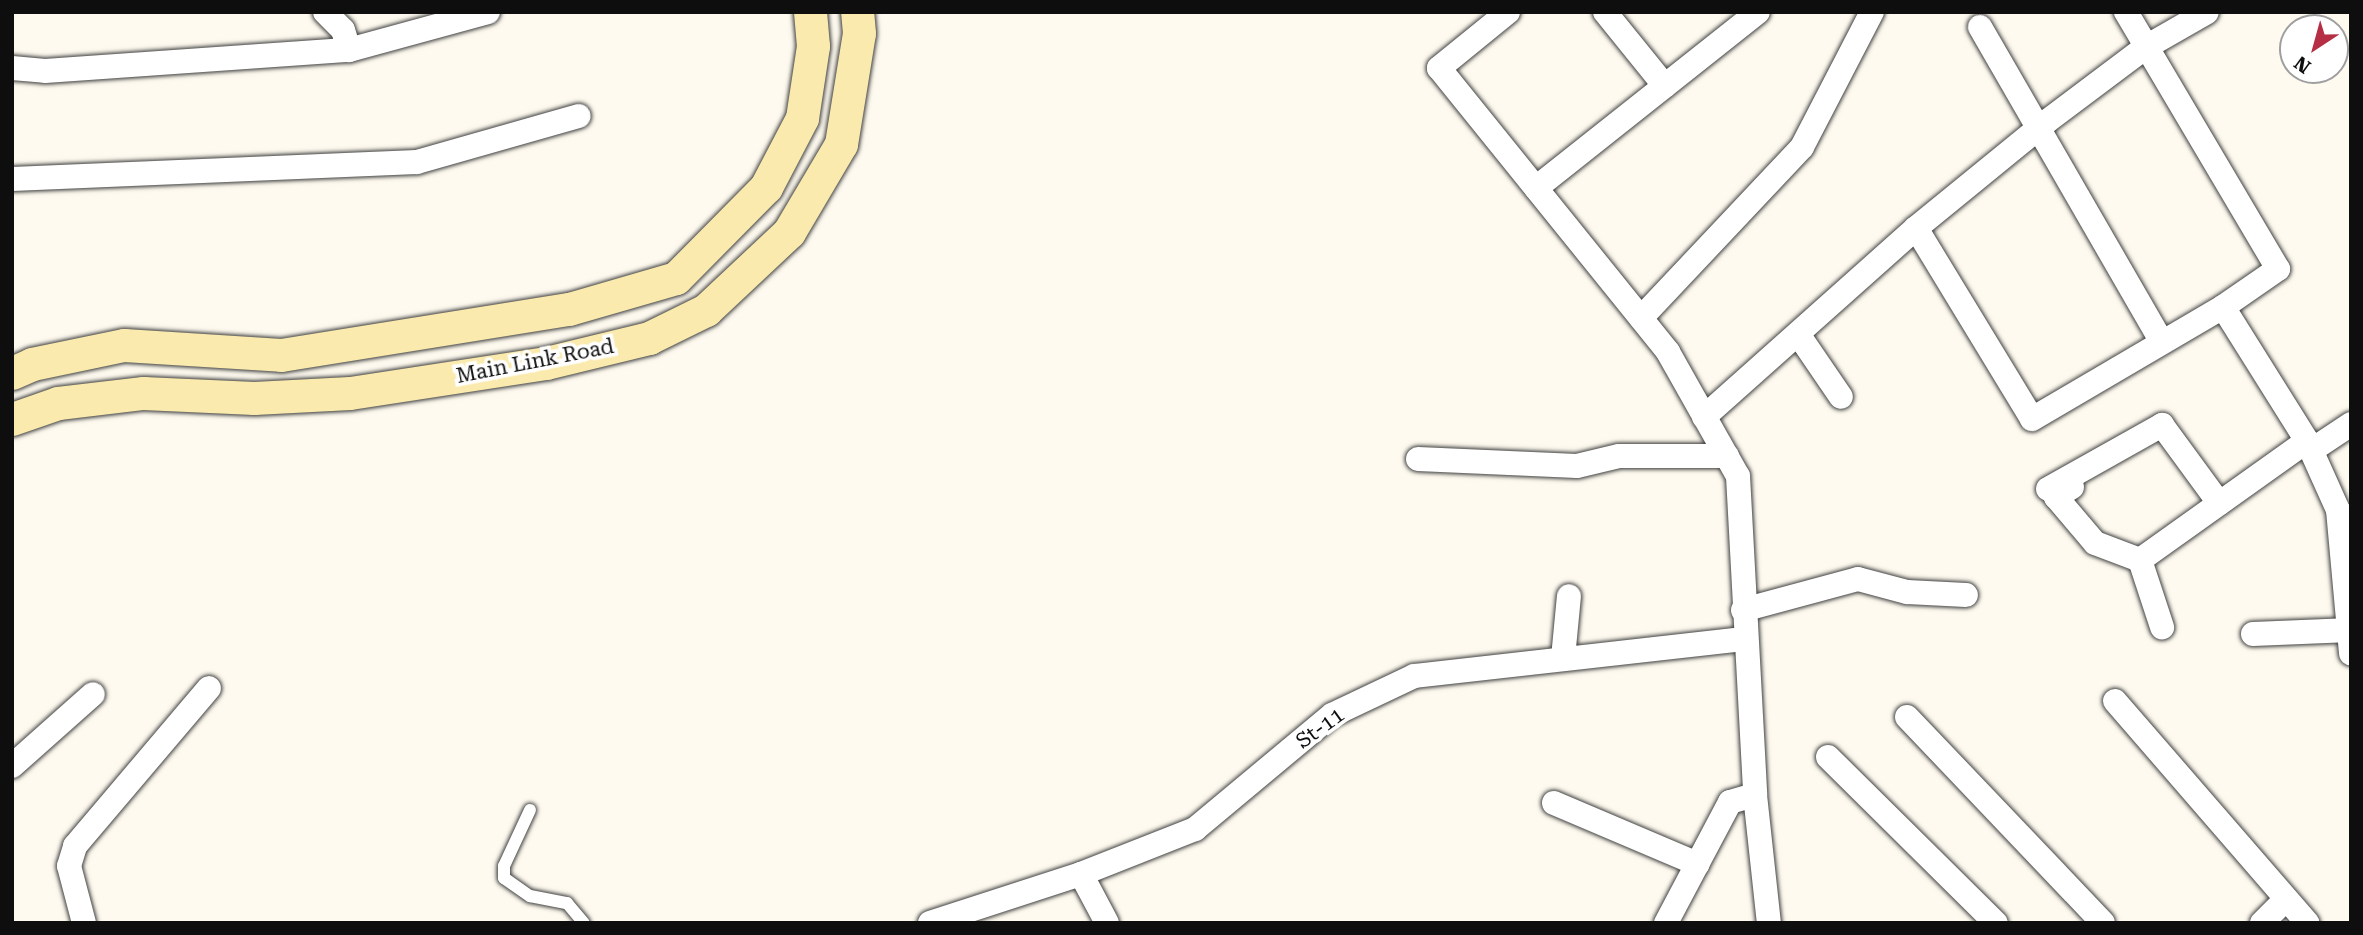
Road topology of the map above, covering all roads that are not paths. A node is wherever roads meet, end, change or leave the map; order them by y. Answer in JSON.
{"nodes":[{"id":1,"x":325,"y":12,"type":"edge"},
{"id":2,"x":488,"y":12,"type":"edge"},
{"id":3,"x":810,"y":12,"type":"edge"},
{"id":4,"x":857,"y":12,"type":"edge"},
{"id":5,"x":1508,"y":12,"type":"edge"},
{"id":6,"x":1605,"y":12,"type":"edge"},
{"id":7,"x":1758,"y":12,"type":"edge"},
{"id":8,"x":1872,"y":12,"type":"edge"},
{"id":9,"x":2126,"y":12,"type":"edge"},
{"id":10,"x":2207,"y":12,"type":"edge"},
{"id":11,"x":1980,"y":27,"type":"dead end"},
{"id":12,"x":2146,"y":47,"type":"junction"},
{"id":13,"x":349,"y":50,"type":"junction"},
{"id":14,"x":12,"y":68,"type":"edge"},
{"id":15,"x":1664,"y":86,"type":"junction"},
{"id":16,"x":579,"y":117,"type":"dead end"},
{"id":17,"x":2038,"y":128,"type":"junction"},
{"id":18,"x":12,"y":179,"type":"edge"},
{"id":19,"x":1536,"y":188,"type":"junction"},
{"id":20,"x":1916,"y":228,"type":"junction"},
{"id":21,"x":2223,"y":307,"type":"junction"},
{"id":22,"x":1641,"y":318,"type":"junction"},
{"id":23,"x":1798,"y":334,"type":"junction"},
{"id":24,"x":2161,"y":340,"type":"junction"},
{"id":25,"x":12,"y":373,"type":"edge"},
{"id":26,"x":1841,"y":397,"type":"dead end"},
{"id":27,"x":1704,"y":417,"type":"junction"},
{"id":28,"x":12,"y":419,"type":"edge"},
{"id":29,"x":2351,"y":424,"type":"edge"},
{"id":30,"x":2309,"y":446,"type":"junction"},
{"id":31,"x":1727,"y":456,"type":"junction"},
{"id":32,"x":1419,"y":458,"type":"dead end"},
{"id":33,"x":2073,"y":486,"type":"dead end"},
{"id":34,"x":2048,"y":489,"type":"dead end"},
{"id":35,"x":2219,"y":503,"type":"junction"},
{"id":36,"x":2140,"y":560,"type":"junction"},
{"id":37,"x":1966,"y":595,"type":"dead end"},
{"id":38,"x":1569,"y":596,"type":"dead end"},
{"id":39,"x":1743,"y":610,"type":"junction"},
{"id":40,"x":2162,"y":627,"type":"dead end"},
{"id":41,"x":2253,"y":634,"type":"dead end"},
{"id":42,"x":2350,"y":638,"type":"edge"},
{"id":43,"x":1745,"y":639,"type":"junction"},
{"id":44,"x":1563,"y":658,"type":"junction"},
{"id":45,"x":209,"y":688,"type":"dead end"},
{"id":46,"x":93,"y":694,"type":"dead end"},
{"id":47,"x":2115,"y":701,"type":"dead end"},
{"id":48,"x":1907,"y":717,"type":"dead end"},
{"id":49,"x":1828,"y":757,"type":"dead end"},
{"id":50,"x":12,"y":766,"type":"edge"},
{"id":51,"x":1755,"y":795,"type":"junction"},
{"id":52,"x":1554,"y":803,"type":"dead end"},
{"id":53,"x":530,"y":810,"type":"dead end"},
{"id":54,"x":1698,"y":864,"type":"junction"},
{"id":55,"x":1081,"y":874,"type":"junction"},
{"id":56,"x":2286,"y":899,"type":"junction"},
{"id":57,"x":84,"y":923,"type":"edge"},
{"id":58,"x":584,"y":923,"type":"edge"},
{"id":59,"x":930,"y":923,"type":"edge"},
{"id":60,"x":1107,"y":923,"type":"edge"},
{"id":61,"x":1666,"y":923,"type":"edge"},
{"id":62,"x":1769,"y":923,"type":"edge"},
{"id":63,"x":1996,"y":923,"type":"edge"},
{"id":64,"x":2103,"y":923,"type":"edge"},
{"id":65,"x":2262,"y":923,"type":"edge"},
{"id":66,"x":2306,"y":923,"type":"edge"}],
"edges":[{"from":1,"to":13,"type":"street"},
{"from":2,"to":13,"type":"street"},
{"from":3,"to":25,"type":"street"},
{"from":4,"to":28,"type":"street","name":"Main Link Road"},
{"from":5,"to":19,"type":"street"},
{"from":6,"to":15,"type":"street"},
{"from":7,"to":15,"type":"street"},
{"from":8,"to":22,"type":"street"},
{"from":9,"to":12,"type":"street"},
{"from":10,"to":12,"type":"street"},
{"from":11,"to":17,"type":"street"},
{"from":12,"to":17,"type":"street"},
{"from":12,"to":21,"type":"street"},
{"from":13,"to":14,"type":"street"},
{"from":15,"to":19,"type":"street"},
{"from":16,"to":18,"type":"street"},
{"from":17,"to":20,"type":"street"},
{"from":17,"to":24,"type":"street"},
{"from":19,"to":22,"type":"street"},
{"from":20,"to":23,"type":"street"},
{"from":20,"to":24,"type":"street"},
{"from":21,"to":24,"type":"street"},
{"from":21,"to":30,"type":"street"},
{"from":22,"to":27,"type":"street"},
{"from":23,"to":26,"type":"street"},
{"from":23,"to":27,"type":"street"},
{"from":27,"to":31,"type":"street"},
{"from":29,"to":30,"type":"street"},
{"from":30,"to":35,"type":"street"},
{"from":30,"to":42,"type":"street"},
{"from":31,"to":32,"type":"street"},
{"from":31,"to":39,"type":"street"},
{"from":33,"to":36,"type":"street"},
{"from":34,"to":35,"type":"street"},
{"from":35,"to":36,"type":"street"},
{"from":36,"to":40,"type":"street"},
{"from":37,"to":39,"type":"street"},
{"from":38,"to":44,"type":"street"},
{"from":39,"to":43,"type":"street"},
{"from":41,"to":42,"type":"street"},
{"from":43,"to":44,"type":"street","name":"St-11"},
{"from":43,"to":51,"type":"street"},
{"from":44,"to":55,"type":"street","name":"St-11"},
{"from":45,"to":57,"type":"street"},
{"from":46,"to":50,"type":"street"},
{"from":47,"to":56,"type":"street"},
{"from":48,"to":64,"type":"street"},
{"from":49,"to":63,"type":"street"},
{"from":51,"to":54,"type":"street"},
{"from":51,"to":62,"type":"street"},
{"from":52,"to":54,"type":"street"},
{"from":53,"to":58,"type":"lane"},
{"from":54,"to":61,"type":"street"},
{"from":55,"to":59,"type":"street","name":"St-11"},
{"from":55,"to":60,"type":"street"},
{"from":56,"to":65,"type":"street"},
{"from":56,"to":66,"type":"street"}]}
